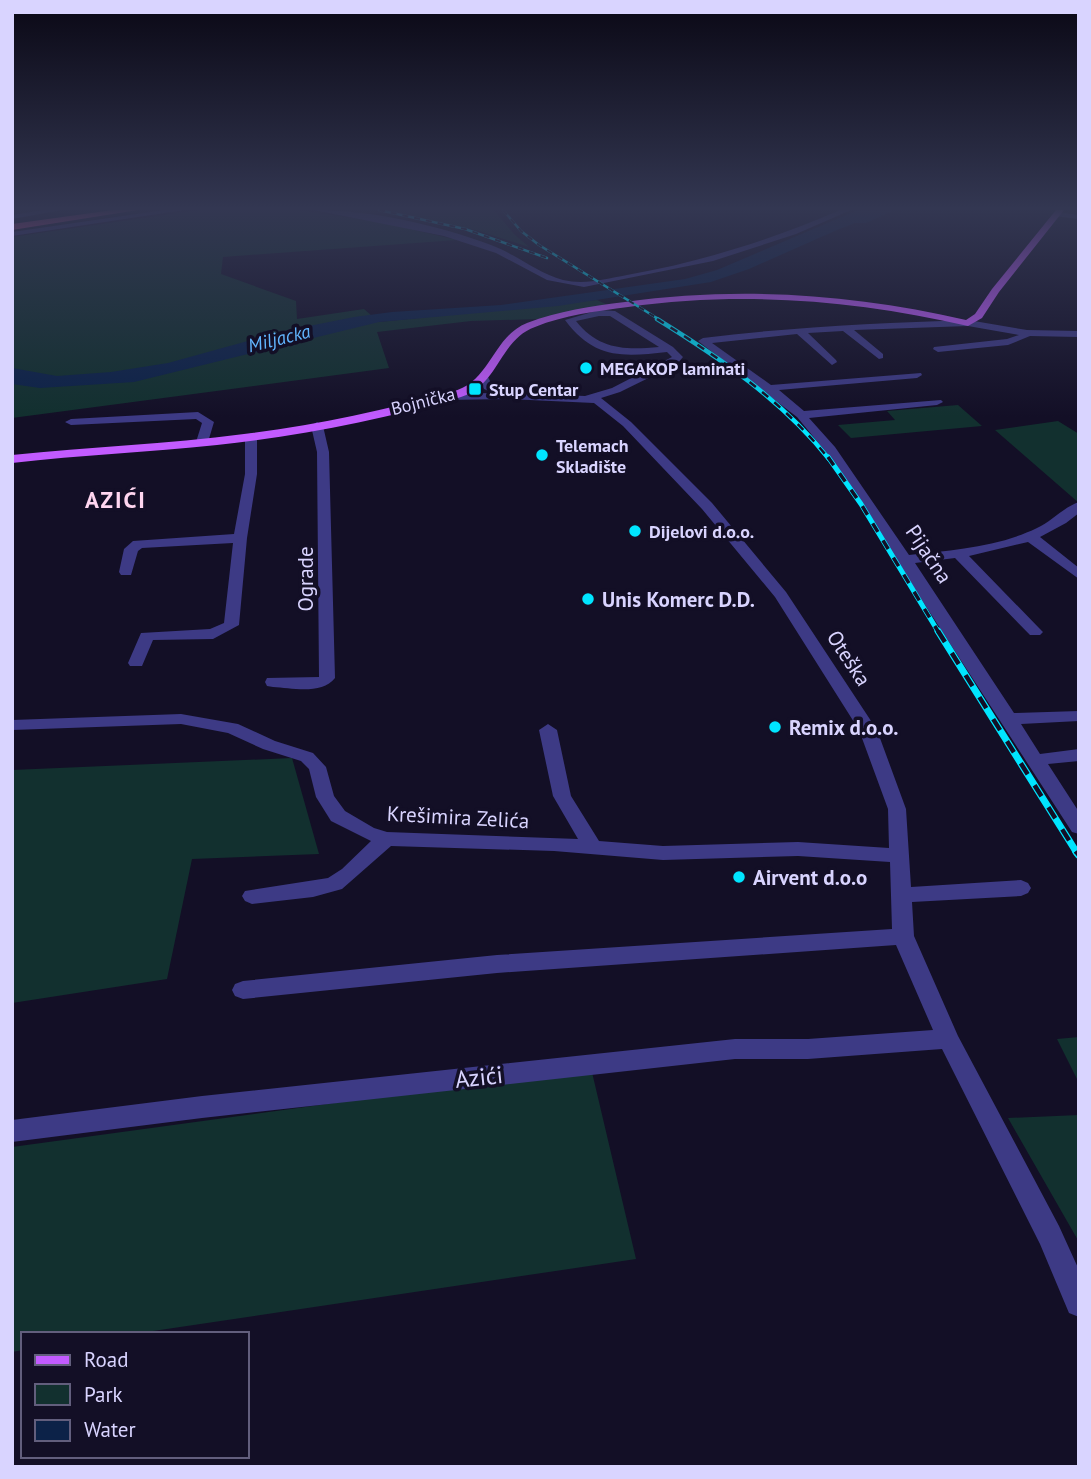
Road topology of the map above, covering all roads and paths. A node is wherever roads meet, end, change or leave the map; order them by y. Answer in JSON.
{"nodes":[{"id":1,"x":553,"y":279,"type":"edge"},
{"id":2,"x":616,"y":279,"type":"edge"},
{"id":3,"x":1005,"y":279,"type":"edge"},
{"id":4,"x":968,"y":323,"type":"junction"},
{"id":5,"x":845,"y":327,"type":"junction"},
{"id":6,"x":800,"y":331,"type":"junction"},
{"id":7,"x":1027,"y":333,"type":"junction"},
{"id":8,"x":1079,"y":334,"type":"edge"},
{"id":9,"x":669,"y":349,"type":"junction"},
{"id":10,"x":938,"y":349,"type":"dead end"},
{"id":11,"x":879,"y":356,"type":"dead end"},
{"id":12,"x":832,"y":362,"type":"dead end"},
{"id":13,"x":916,"y":375,"type":"dead end"},
{"id":14,"x":484,"y":379,"type":"junction"},
{"id":15,"x":769,"y":388,"type":"junction"},
{"id":16,"x":510,"y":396,"type":"junction"},
{"id":17,"x":445,"y":397,"type":"junction"},
{"id":18,"x":589,"y":398,"type":"junction"},
{"id":19,"x":937,"y":402,"type":"dead end"},
{"id":20,"x":801,"y":415,"type":"junction"},
{"id":21,"x":71,"y":422,"type":"dead end"},
{"id":22,"x":317,"y":425,"type":"junction"},
{"id":23,"x":251,"y":437,"type":"junction"},
{"id":24,"x":202,"y":442,"type":"junction"},
{"id":25,"x":12,"y":459,"type":"edge"},
{"id":26,"x":1079,"y":506,"type":"edge"},
{"id":27,"x":1030,"y":536,"type":"junction"},
{"id":28,"x":240,"y":538,"type":"junction"},
{"id":29,"x":958,"y":553,"type":"junction"},
{"id":30,"x":905,"y":560,"type":"junction"},
{"id":31,"x":126,"y":572,"type":"dead end"},
{"id":32,"x":1079,"y":575,"type":"edge"},
{"id":33,"x":1035,"y":632,"type":"dead end"},
{"id":34,"x":136,"y":663,"type":"dead end"},
{"id":35,"x":273,"y":682,"type":"dead end"},
{"id":36,"x":1079,"y":716,"type":"edge"},
{"id":37,"x":1009,"y":719,"type":"junction"},
{"id":38,"x":12,"y":724,"type":"edge"},
{"id":39,"x":548,"y":730,"type":"dead end"},
{"id":40,"x":1079,"y":755,"type":"edge"},
{"id":41,"x":1035,"y":760,"type":"junction"},
{"id":42,"x":1079,"y":827,"type":"edge"},
{"id":43,"x":387,"y":839,"type":"junction"},
{"id":44,"x":592,"y":846,"type":"junction"},
{"id":45,"x":898,"y":856,"type":"junction"},
{"id":46,"x":1021,"y":888,"type":"dead end"},
{"id":47,"x":901,"y":895,"type":"junction"},
{"id":48,"x":252,"y":896,"type":"dead end"},
{"id":49,"x":903,"y":936,"type":"junction"},
{"id":50,"x":243,"y":990,"type":"dead end"},
{"id":51,"x":948,"y":1039,"type":"junction"},
{"id":52,"x":12,"y":1130,"type":"edge"},
{"id":53,"x":1079,"y":1303,"type":"edge"}],
"edges":[{"from":1,"to":2,"type":"street"},
{"from":3,"to":4,"type":"main road"},
{"from":4,"to":5,"type":"street"},
{"from":4,"to":7,"type":"street"},
{"from":4,"to":14,"type":"main road"},
{"from":5,"to":6,"type":"street"},
{"from":5,"to":11,"type":"street"},
{"from":6,"to":12,"type":"street"},
{"from":6,"to":15,"type":"street","name":"Pijačna"},
{"from":7,"to":8,"type":"street"},
{"from":7,"to":10,"type":"street"},
{"from":9,"to":9,"type":"street"},
{"from":9,"to":18,"type":"street"},
{"from":13,"to":15,"type":"street"},
{"from":14,"to":16,"type":"street"},
{"from":14,"to":17,"type":"main road","name":"Bojnička"},
{"from":15,"to":20,"type":"street","name":"Pijačna"},
{"from":16,"to":17,"type":"street"},
{"from":16,"to":18,"type":"street"},
{"from":17,"to":22,"type":"main road","name":"Bojnička"},
{"from":18,"to":45,"type":"street","name":"Oteška"},
{"from":19,"to":20,"type":"street"},
{"from":20,"to":30,"type":"street","name":"Pijačna"},
{"from":21,"to":24,"type":"street"},
{"from":22,"to":23,"type":"main road","name":"Bojnička"},
{"from":22,"to":35,"type":"street","name":"Ograde"},
{"from":23,"to":24,"type":"main road","name":"Bojnička"},
{"from":23,"to":28,"type":"street"},
{"from":24,"to":25,"type":"main road","name":"Bojnička"},
{"from":26,"to":27,"type":"street"},
{"from":27,"to":29,"type":"street"},
{"from":27,"to":32,"type":"street"},
{"from":28,"to":31,"type":"street"},
{"from":28,"to":34,"type":"street"},
{"from":29,"to":30,"type":"street"},
{"from":29,"to":33,"type":"street"},
{"from":30,"to":37,"type":"street","name":"Pijačna"},
{"from":36,"to":37,"type":"street"},
{"from":37,"to":41,"type":"street","name":"Pijačna"},
{"from":38,"to":43,"type":"street","name":"Krešimira Zelića"},
{"from":39,"to":44,"type":"street"},
{"from":40,"to":41,"type":"street"},
{"from":41,"to":42,"type":"street","name":"Pijačna"},
{"from":43,"to":44,"type":"street","name":"Krešimira Zelića"},
{"from":43,"to":48,"type":"street"},
{"from":44,"to":45,"type":"street","name":"Krešimira Zelića"},
{"from":45,"to":47,"type":"street","name":"Oteška"},
{"from":46,"to":47,"type":"street"},
{"from":47,"to":49,"type":"street","name":"Oteška"},
{"from":49,"to":50,"type":"street"},
{"from":49,"to":51,"type":"street","name":"Oteška"},
{"from":51,"to":52,"type":"street","name":"Azići"},
{"from":51,"to":53,"type":"street","name":"Oteška"}]}
